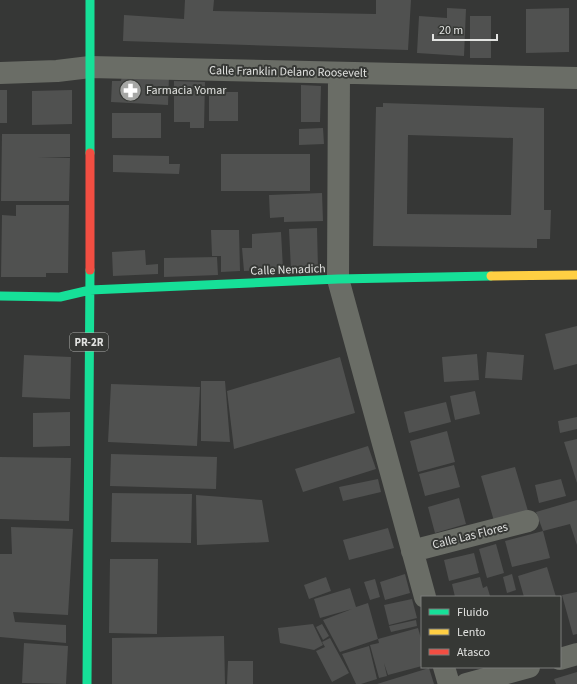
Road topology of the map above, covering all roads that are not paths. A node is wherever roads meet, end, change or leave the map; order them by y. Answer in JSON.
{"nodes":[{"id":1,"x":90,"y":0,"type":"edge"},
{"id":2,"x":90,"y":67,"type":"junction"},
{"id":3,"x":339,"y":73,"type":"junction"},
{"id":4,"x":0,"y":74,"type":"edge"},
{"id":5,"x":577,"y":78,"type":"edge"},
{"id":6,"x":577,"y":275,"type":"edge"},
{"id":7,"x":338,"y":279,"type":"junction"},
{"id":8,"x":90,"y":290,"type":"junction"},
{"id":9,"x":0,"y":296,"type":"edge"},
{"id":10,"x":528,"y":521,"type":"dead end"},
{"id":11,"x":412,"y":551,"type":"junction"},
{"id":12,"x":425,"y":596,"type":"edge"},
{"id":13,"x":577,"y":654,"type":"edge"},
{"id":14,"x":561,"y":658,"type":"edge"},
{"id":15,"x":444,"y":668,"type":"edge"},
{"id":16,"x":525,"y":668,"type":"edge"},
{"id":17,"x":87,"y":684,"type":"edge"},
{"id":18,"x":449,"y":684,"type":"edge"},
{"id":19,"x":466,"y":684,"type":"edge"}],
"edges":[{"from":1,"to":2,"type":"main road","number":"PR-2R"},
{"from":2,"to":3,"type":"street","name":"Calle Franklin Delano Roosevelt"},
{"from":2,"to":4,"type":"street","name":"Calle Franklin Delano Roosevelt"},
{"from":2,"to":8,"type":"main road","number":"PR-2R"},
{"from":3,"to":5,"type":"street","name":"Calle Franklin Delano Roosevelt"},
{"from":3,"to":7,"type":"street"},
{"from":6,"to":7,"type":"main road","name":"Calle Nenadich"},
{"from":7,"to":8,"type":"main road","name":"Calle Nenadich"},
{"from":7,"to":11,"type":"street"},
{"from":8,"to":9,"type":"main road","name":"Calle Nenadich"},
{"from":8,"to":17,"type":"main road","number":"PR-2R"},
{"from":10,"to":11,"type":"street","name":"Calle Las Flores"},
{"from":11,"to":12,"type":"street"},
{"from":13,"to":14,"type":"street"},
{"from":15,"to":18,"type":"street"},
{"from":16,"to":19,"type":"street"}]}
